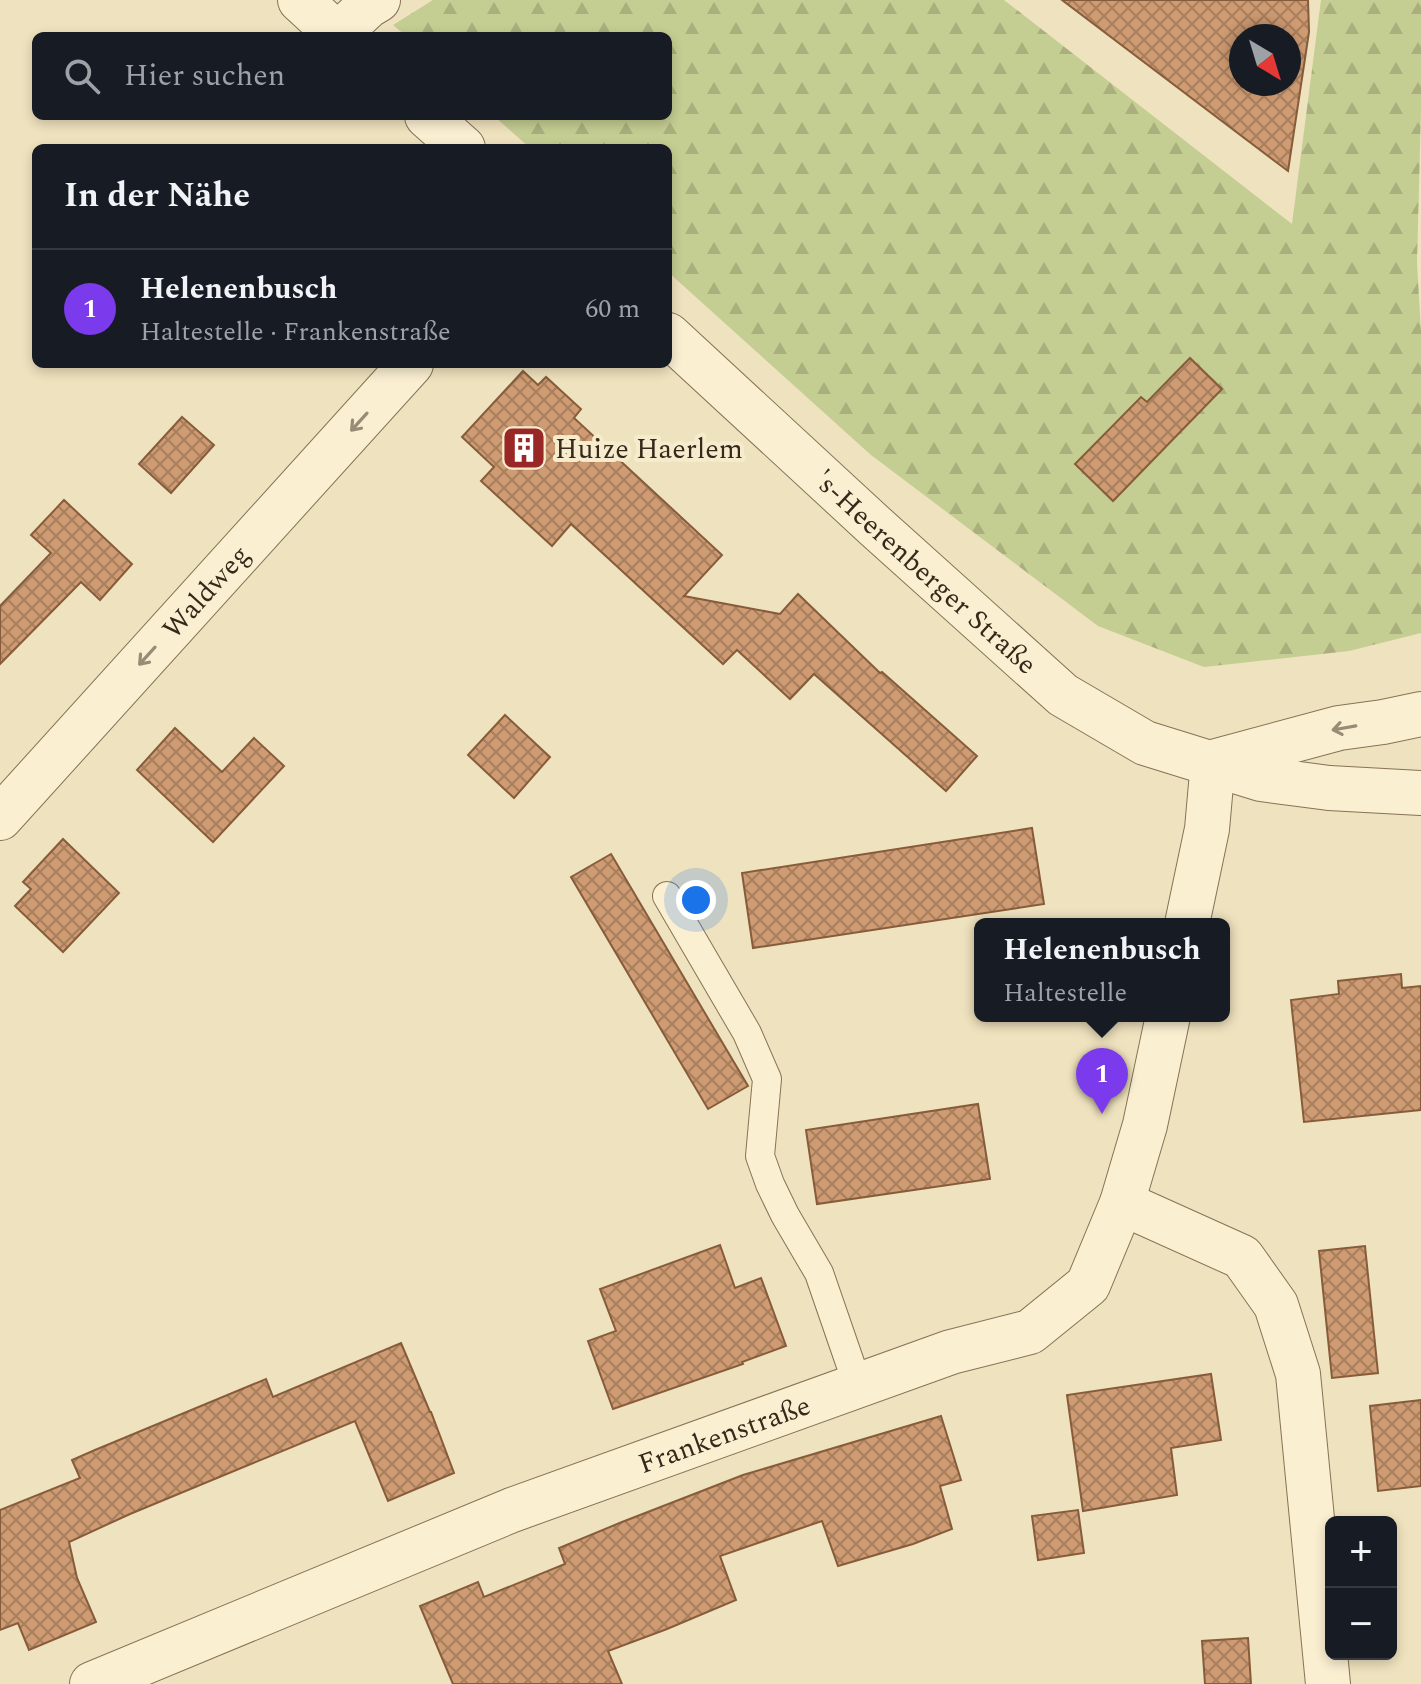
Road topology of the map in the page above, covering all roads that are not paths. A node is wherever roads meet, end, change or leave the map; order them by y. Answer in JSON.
{"nodes":[{"id":1,"x":300,"y":0,"type":"edge"},
{"id":2,"x":378,"y":0,"type":"edge"},
{"id":3,"x":335,"y":32,"type":"edge"},
{"id":4,"x":341,"y":32,"type":"edge"},
{"id":5,"x":432,"y":120,"type":"edge"},
{"id":6,"x":458,"y":144,"type":"edge"},
{"id":7,"x":672,"y":339,"type":"edge"},
{"id":8,"x":407,"y":368,"type":"edge"},
{"id":9,"x":1421,"y":714,"type":"edge"},
{"id":10,"x":1213,"y":762,"type":"junction"},
{"id":11,"x":1421,"y":793,"type":"edge"},
{"id":12,"x":0,"y":818,"type":"edge"},
{"id":13,"x":667,"y":896,"type":"dead end"},
{"id":14,"x":1188,"y":918,"type":"edge"},
{"id":15,"x":1167,"y":1022,"type":"edge"},
{"id":16,"x":1122,"y":1203,"type":"junction"},
{"id":17,"x":858,"y":1386,"type":"junction"},
{"id":18,"x":92,"y":1684,"type":"edge"},
{"id":19,"x":1328,"y":1684,"type":"edge"}],
"edges":[{"from":1,"to":3,"type":"street"},
{"from":2,"to":4,"type":"street"},
{"from":5,"to":6,"type":"street"},
{"from":7,"to":10,"type":"street","name":"'s-Heerenberger Straße"},
{"from":8,"to":12,"type":"street","name":"Waldweg","one_way":true},
{"from":9,"to":10,"type":"street","one_way":true},
{"from":10,"to":11,"type":"street","name":"'s-Heerenberger Straße"},
{"from":10,"to":14,"type":"street"},
{"from":13,"to":17,"type":"lane"},
{"from":15,"to":16,"type":"street","name":"Frankenstraße"},
{"from":16,"to":17,"type":"street","name":"Frankenstraße"},
{"from":16,"to":19,"type":"street"},
{"from":17,"to":18,"type":"street","name":"Frankenstraße"}]}
